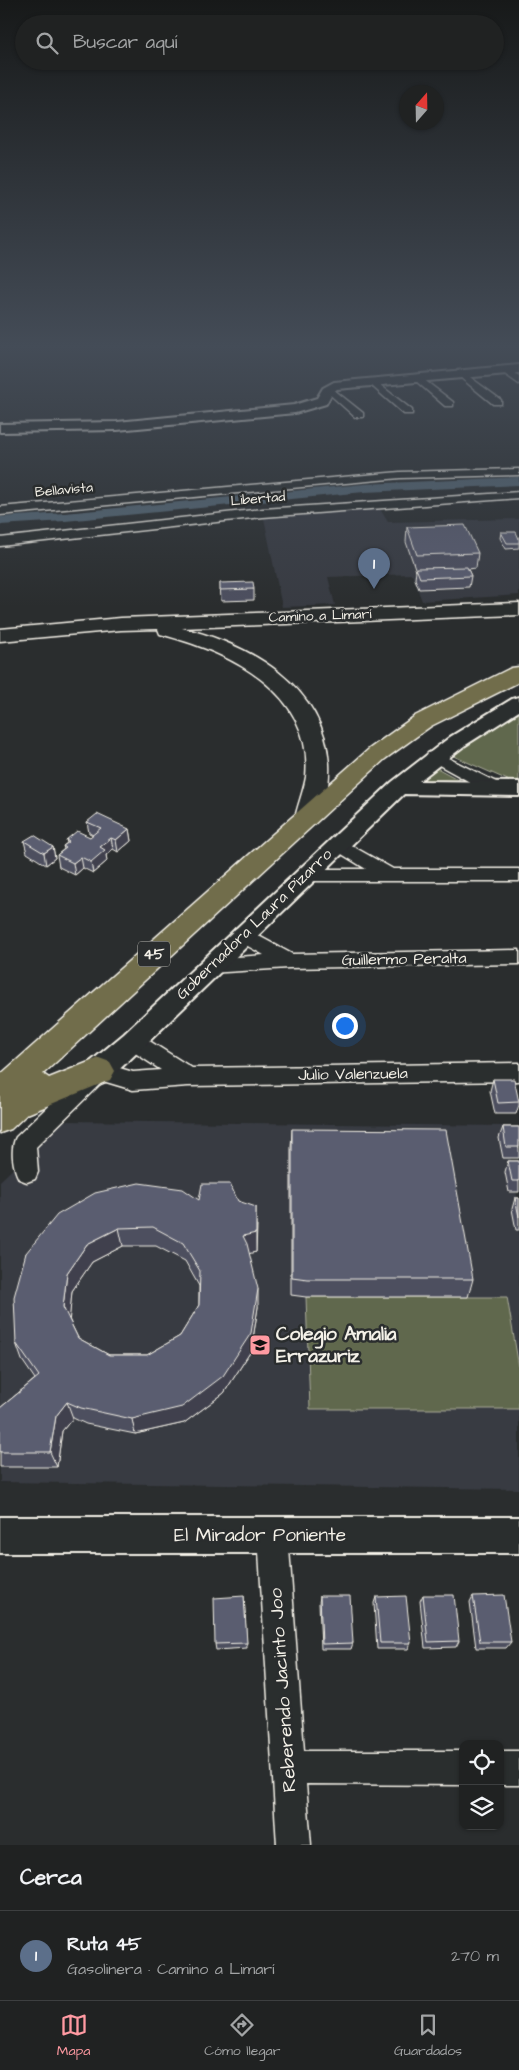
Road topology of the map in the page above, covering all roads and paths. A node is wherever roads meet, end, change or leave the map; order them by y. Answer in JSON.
{"nodes":[{"id":1,"x":519,"y":472,"type":"edge"},
{"id":2,"x":519,"y":495,"type":"edge"},
{"id":3,"x":0,"y":511,"type":"edge"},
{"id":4,"x":0,"y":542,"type":"edge"},
{"id":5,"x":519,"y":609,"type":"edge"},
{"id":6,"x":201,"y":629,"type":"junction"},
{"id":7,"x":0,"y":635,"type":"edge"},
{"id":8,"x":519,"y":672,"type":"edge"},
{"id":9,"x":476,"y":696,"type":"junction"},
{"id":10,"x":519,"y":703,"type":"edge"},
{"id":11,"x":434,"y":756,"type":"junction"},
{"id":12,"x":399,"y":787,"type":"junction"},
{"id":13,"x":494,"y":788,"type":"junction"},
{"id":14,"x":519,"y":789,"type":"edge"},
{"id":15,"x":308,"y":814,"type":"junction"},
{"id":16,"x":338,"y":844,"type":"junction"},
{"id":17,"x":519,"y":875,"type":"edge"},
{"id":18,"x":305,"y":876,"type":"junction"},
{"id":19,"x":391,"y":876,"type":"junction"},
{"id":20,"x":260,"y":880,"type":"junction"},
{"id":21,"x":242,"y":934,"type":"junction"},
{"id":22,"x":518,"y":960,"type":"edge"},
{"id":23,"x":289,"y":961,"type":"junction"},
{"id":24,"x":210,"y":966,"type":"junction"},
{"id":25,"x":132,"y":1041,"type":"junction"},
{"id":26,"x":99,"y":1070,"type":"junction"},
{"id":27,"x":519,"y":1072,"type":"edge"},
{"id":28,"x":188,"y":1077,"type":"junction"},
{"id":29,"x":5,"y":1106,"type":"edge"},
{"id":30,"x":27,"y":1172,"type":"dead end"},
{"id":31,"x":0,"y":1535,"type":"edge"},
{"id":32,"x":273,"y":1535,"type":"junction"},
{"id":33,"x":519,"y":1535,"type":"edge"},
{"id":34,"x":289,"y":1767,"type":"junction"},
{"id":35,"x":459,"y":1768,"type":"edge"},
{"id":36,"x":504,"y":1768,"type":"edge"},
{"id":37,"x":519,"y":1768,"type":"edge"},
{"id":38,"x":294,"y":1845,"type":"edge"}],
"edges":[{"from":1,"to":3,"type":"street","name":"Bellavista"},
{"from":2,"to":4,"type":"street","name":"Libertad"},
{"from":5,"to":6,"type":"main road","name":"Camino a Limarí"},
{"from":6,"to":7,"type":"main road","name":"Camino a Limarí"},
{"from":6,"to":15,"type":"main road","name":"Camino a Limarí"},
{"from":8,"to":9,"type":"main road","name":"Gobernadora Laura Pizarro","number":"45"},
{"from":9,"to":15,"type":"main road","name":"Gobernadora Laura Pizarro","number":"45"},
{"from":9,"to":20,"type":"main road","name":"Gobernadora Laura Pizarro","number":"45"},
{"from":10,"to":11,"type":"street","name":"Gobernadora Laura Pizarro"},
{"from":11,"to":12,"type":"street","name":"Gobernadora Laura Pizarro"},
{"from":11,"to":13,"type":"street"},
{"from":12,"to":13,"type":"street"},
{"from":12,"to":16,"type":"street","name":"Gobernadora Laura Pizarro"},
{"from":13,"to":14,"type":"street"},
{"from":15,"to":20,"type":"main road"},
{"from":15,"to":29,"type":"main road","name":"Gobernadora Laura Pizarro","number":"45"},
{"from":16,"to":18,"type":"street","name":"Gobernadora Laura Pizarro"},
{"from":16,"to":19,"type":"street"},
{"from":17,"to":19,"type":"street"},
{"from":18,"to":19,"type":"street"},
{"from":18,"to":21,"type":"street","name":"Gobernadora Laura Pizarro"},
{"from":20,"to":29,"type":"main road","name":"Gobernadora Laura Pizarro","number":"45"},
{"from":21,"to":23,"type":"street"},
{"from":21,"to":24,"type":"street","name":"Gobernadora Laura Pizarro"},
{"from":22,"to":23,"type":"street","name":"Guillermo Peralta"},
{"from":23,"to":24,"type":"street","name":"Guillermo Peralta"},
{"from":24,"to":25,"type":"street","name":"Gobernadora Laura Pizarro"},
{"from":25,"to":26,"type":"street","name":"Gobernadora Laura Pizarro"},
{"from":25,"to":28,"type":"street"},
{"from":26,"to":28,"type":"street","name":"Julio Valenzuela"},
{"from":26,"to":29,"type":"main road"},
{"from":26,"to":30,"type":"street","name":"Gobernadora Laura Pizarro"},
{"from":27,"to":28,"type":"street","name":"Julio Valenzuela"},
{"from":31,"to":32,"type":"street","name":"El Mirador Poniente"},
{"from":32,"to":33,"type":"street","name":"El Mirador Poniente"},
{"from":32,"to":34,"type":"street","name":"Reberendo Jacinto Joo"},
{"from":34,"to":35,"type":"street"},
{"from":34,"to":38,"type":"street","name":"Reberendo Jacinto Joo"},
{"from":36,"to":37,"type":"street"}]}
